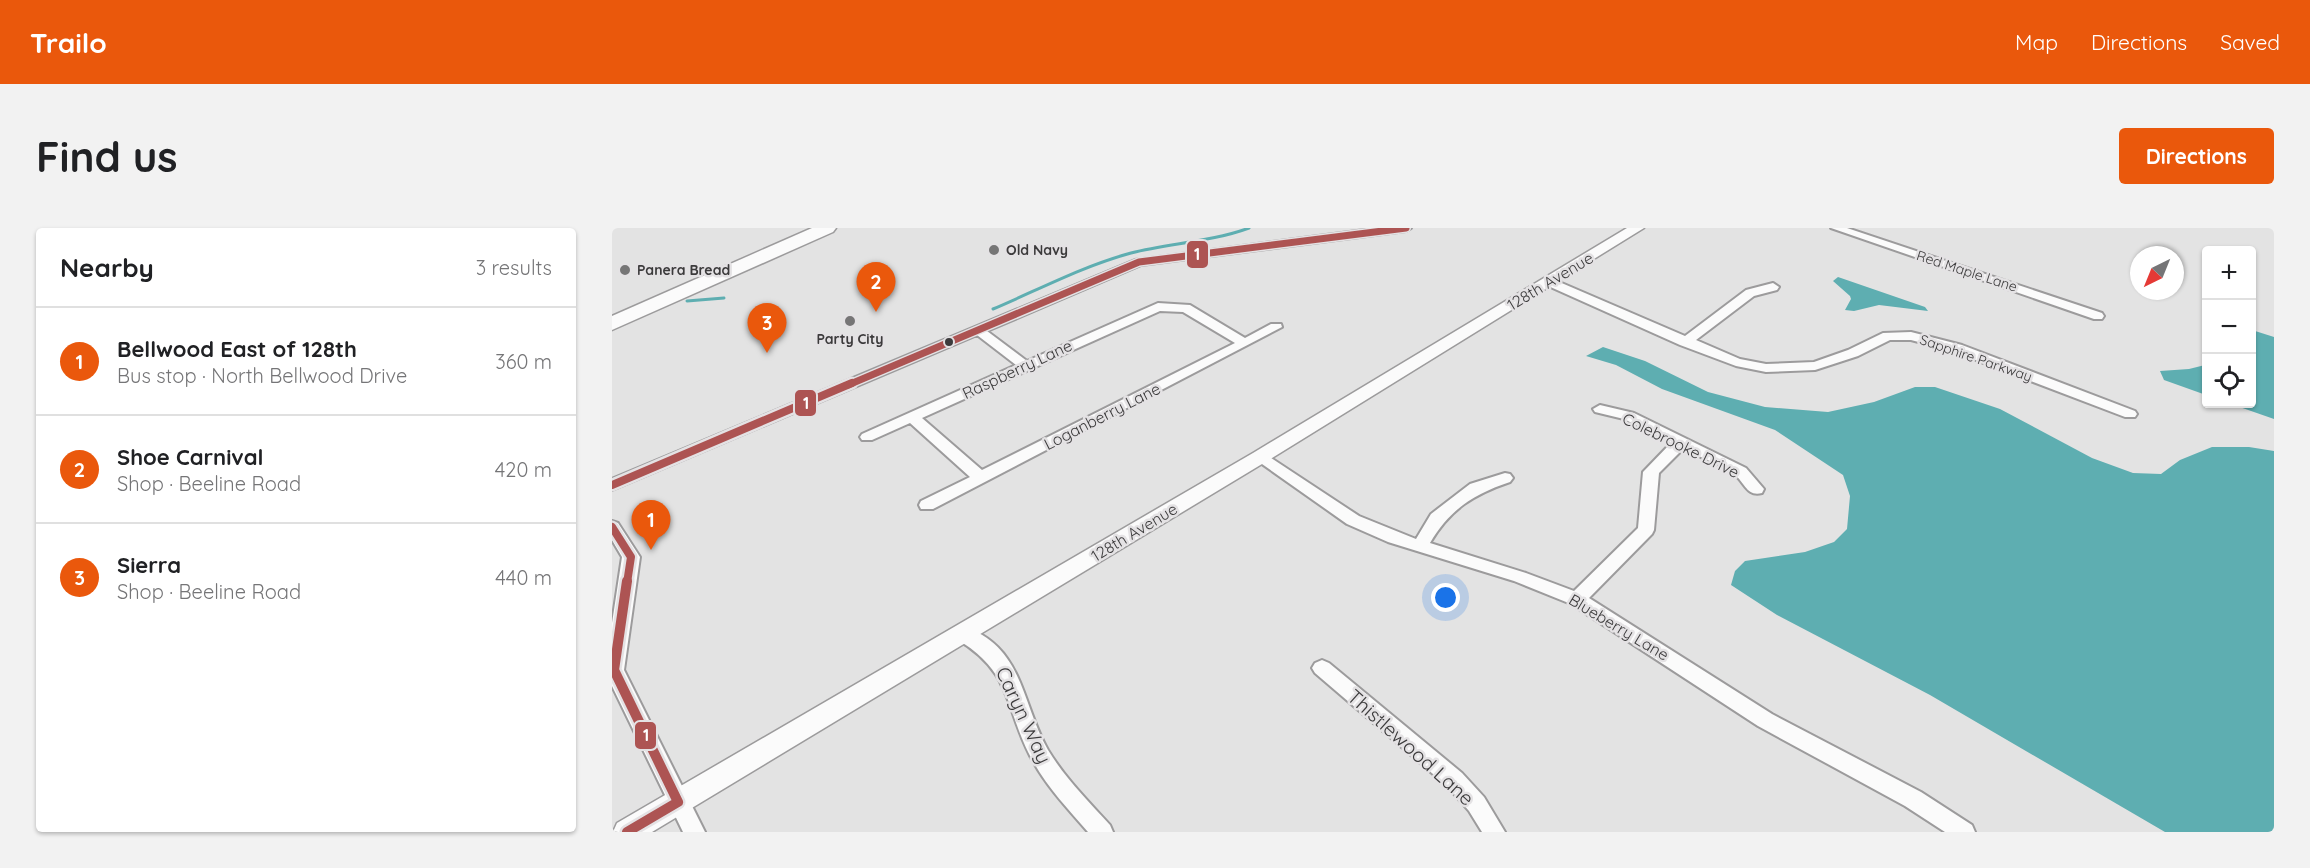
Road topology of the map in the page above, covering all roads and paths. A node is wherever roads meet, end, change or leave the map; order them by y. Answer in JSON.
{"nodes":[{"id":1,"x":787,"y":228,"type":"edge"},
{"id":2,"x":827,"y":228,"type":"edge"},
{"id":3,"x":1406,"y":228,"type":"edge"},
{"id":4,"x":1637,"y":228,"type":"edge"},
{"id":5,"x":1836,"y":228,"type":"edge"},
{"id":6,"x":1550,"y":282,"type":"junction"},
{"id":7,"x":1773,"y":287,"type":"dead end"},
{"id":8,"x":623,"y":299,"type":"dead end"},
{"id":9,"x":2098,"y":315,"type":"dead end"},
{"id":10,"x":612,"y":324,"type":"edge"},
{"id":11,"x":1276,"y":327,"type":"dead end"},
{"id":12,"x":978,"y":330,"type":"junction"},
{"id":13,"x":1685,"y":342,"type":"junction"},
{"id":14,"x":1245,"y":343,"type":"junction"},
{"id":15,"x":1025,"y":366,"type":"junction"},
{"id":16,"x":1600,"y":410,"type":"dead end"},
{"id":17,"x":2130,"y":414,"type":"dead end"},
{"id":18,"x":912,"y":417,"type":"junction"},
{"id":19,"x":867,"y":437,"type":"dead end"},
{"id":20,"x":1681,"y":442,"type":"junction"},
{"id":21,"x":1260,"y":457,"type":"junction"},
{"id":22,"x":980,"y":477,"type":"junction"},
{"id":23,"x":1505,"y":478,"type":"dead end"},
{"id":24,"x":612,"y":485,"type":"edge"},
{"id":25,"x":1756,"y":489,"type":"dead end"},
{"id":26,"x":927,"y":505,"type":"dead end"},
{"id":27,"x":612,"y":528,"type":"edge"},
{"id":28,"x":1420,"y":546,"type":"junction"},
{"id":29,"x":1577,"y":599,"type":"junction"},
{"id":30,"x":962,"y":633,"type":"junction"},
{"id":31,"x":1322,"y":668,"type":"dead end"},
{"id":32,"x":678,"y":802,"type":"junction"},
{"id":33,"x":627,"y":832,"type":"edge"},
{"id":34,"x":694,"y":832,"type":"edge"},
{"id":35,"x":1102,"y":832,"type":"edge"},
{"id":36,"x":1494,"y":832,"type":"edge"},
{"id":37,"x":1964,"y":832,"type":"edge"}],
"edges":[{"from":1,"to":8,"type":"highway"},
{"from":2,"to":10,"type":"highway"},
{"from":3,"to":12,"type":"street"},
{"from":4,"to":6,"type":"street","name":"128th Avenue"},
{"from":5,"to":9,"type":"street","name":"Red Maple Lane"},
{"from":6,"to":13,"type":"street","name":"Sapphire Parkway"},
{"from":6,"to":21,"type":"street","name":"128th Avenue"},
{"from":7,"to":13,"type":"street"},
{"from":11,"to":14,"type":"street","name":"Loganberry Lane"},
{"from":12,"to":15,"type":"street"},
{"from":12,"to":24,"type":"street"},
{"from":13,"to":17,"type":"street","name":"Sapphire Parkway"},
{"from":14,"to":15,"type":"street","name":"Raspberry Lane"},
{"from":14,"to":22,"type":"street","name":"Loganberry Lane"},
{"from":15,"to":18,"type":"street","name":"Raspberry Lane"},
{"from":16,"to":20,"type":"street","name":"Colebrooke Drive"},
{"from":18,"to":19,"type":"street","name":"Raspberry Lane"},
{"from":18,"to":22,"type":"street"},
{"from":20,"to":25,"type":"street","name":"Colebrooke Drive"},
{"from":20,"to":29,"type":"street"},
{"from":21,"to":28,"type":"street","name":"Blueberry Lane"},
{"from":21,"to":30,"type":"street","name":"128th Avenue"},
{"from":22,"to":26,"type":"street","name":"Loganberry Lane"},
{"from":23,"to":28,"type":"street"},
{"from":27,"to":32,"type":"street"},
{"from":28,"to":29,"type":"street","name":"Blueberry Lane"},
{"from":29,"to":37,"type":"street","name":"Blueberry Lane"},
{"from":30,"to":32,"type":"street","name":"128th Avenue"},
{"from":30,"to":35,"type":"street","name":"Caryn Way"},
{"from":31,"to":36,"type":"street","name":"Thistlewood Lane"},
{"from":32,"to":33,"type":"street","name":"128th Avenue"},
{"from":32,"to":34,"type":"street"}]}
